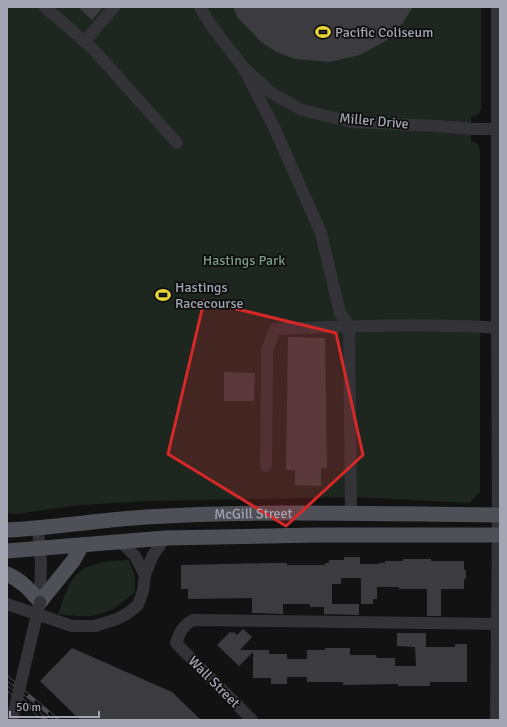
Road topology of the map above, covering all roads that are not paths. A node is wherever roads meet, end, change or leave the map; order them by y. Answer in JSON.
{"nodes":[{"id":1,"x":45,"y":7,"type":"edge"},
{"id":2,"x":114,"y":7,"type":"edge"},
{"id":3,"x":200,"y":7,"type":"edge"},
{"id":4,"x":497,"y":7,"type":"edge"},
{"id":5,"x":85,"y":41,"type":"junction"},
{"id":6,"x":243,"y":67,"type":"junction"},
{"id":7,"x":499,"y":129,"type":"edge"},
{"id":8,"x":177,"y":143,"type":"dead end"},
{"id":9,"x":498,"y":226,"type":"edge"},
{"id":10,"x":349,"y":326,"type":"junction"},
{"id":11,"x":498,"y":327,"type":"edge"},
{"id":12,"x":499,"y":427,"type":"edge"},
{"id":13,"x":266,"y":466,"type":"dead end"},
{"id":14,"x":350,"y":514,"type":"junction"},
{"id":15,"x":499,"y":515,"type":"edge"},
{"id":16,"x":38,"y":528,"type":"junction"},
{"id":17,"x":7,"y":530,"type":"edge"},
{"id":18,"x":499,"y":535,"type":"edge"},
{"id":19,"x":165,"y":538,"type":"junction"},
{"id":20,"x":121,"y":542,"type":"junction"},
{"id":21,"x":82,"y":546,"type":"junction"},
{"id":22,"x":40,"y":550,"type":"junction"},
{"id":23,"x":7,"y":551,"type":"edge"},
{"id":24,"x":7,"y":574,"type":"edge"},
{"id":25,"x":146,"y":575,"type":"junction"},
{"id":26,"x":40,"y":602,"type":"junction"},
{"id":27,"x":7,"y":604,"type":"edge"},
{"id":28,"x":499,"y":624,"type":"edge"},
{"id":29,"x":12,"y":720,"type":"edge"},
{"id":30,"x":252,"y":720,"type":"edge"},
{"id":31,"x":496,"y":720,"type":"edge"}],
"edges":[{"from":1,"to":5,"type":"street"},
{"from":2,"to":5,"type":"street"},
{"from":3,"to":6,"type":"street","name":"Miller Drive"},
{"from":4,"to":7,"type":"street"},
{"from":5,"to":8,"type":"street"},
{"from":6,"to":7,"type":"street","name":"Miller Drive"},
{"from":6,"to":10,"type":"street"},
{"from":7,"to":9,"type":"street"},
{"from":9,"to":11,"type":"street"},
{"from":10,"to":11,"type":"street"},
{"from":10,"to":13,"type":"street"},
{"from":10,"to":14,"type":"street"},
{"from":11,"to":12,"type":"street"},
{"from":12,"to":15,"type":"street"},
{"from":14,"to":15,"type":"main road","name":"McGill Street"},
{"from":14,"to":16,"type":"main road","name":"McGill Street"},
{"from":15,"to":18,"type":"street"},
{"from":16,"to":17,"type":"main road","name":"McGill Street"},
{"from":16,"to":22,"type":"street"},
{"from":18,"to":19,"type":"main road","name":"McGill Street"},
{"from":18,"to":28,"type":"street"},
{"from":19,"to":20,"type":"main road","name":"McGill Street"},
{"from":19,"to":25,"type":"street"},
{"from":20,"to":21,"type":"main road","name":"McGill Street"},
{"from":20,"to":25,"type":"street"},
{"from":21,"to":22,"type":"main road","name":"McGill Street"},
{"from":21,"to":26,"type":"main road"},
{"from":22,"to":23,"type":"main road","name":"McGill Street"},
{"from":22,"to":26,"type":"street"},
{"from":24,"to":26,"type":"main road"},
{"from":25,"to":27,"type":"street"},
{"from":26,"to":29,"type":"street","bridge":true},
{"from":28,"to":30,"type":"street","name":"Wall Street"},
{"from":28,"to":31,"type":"street"}]}
